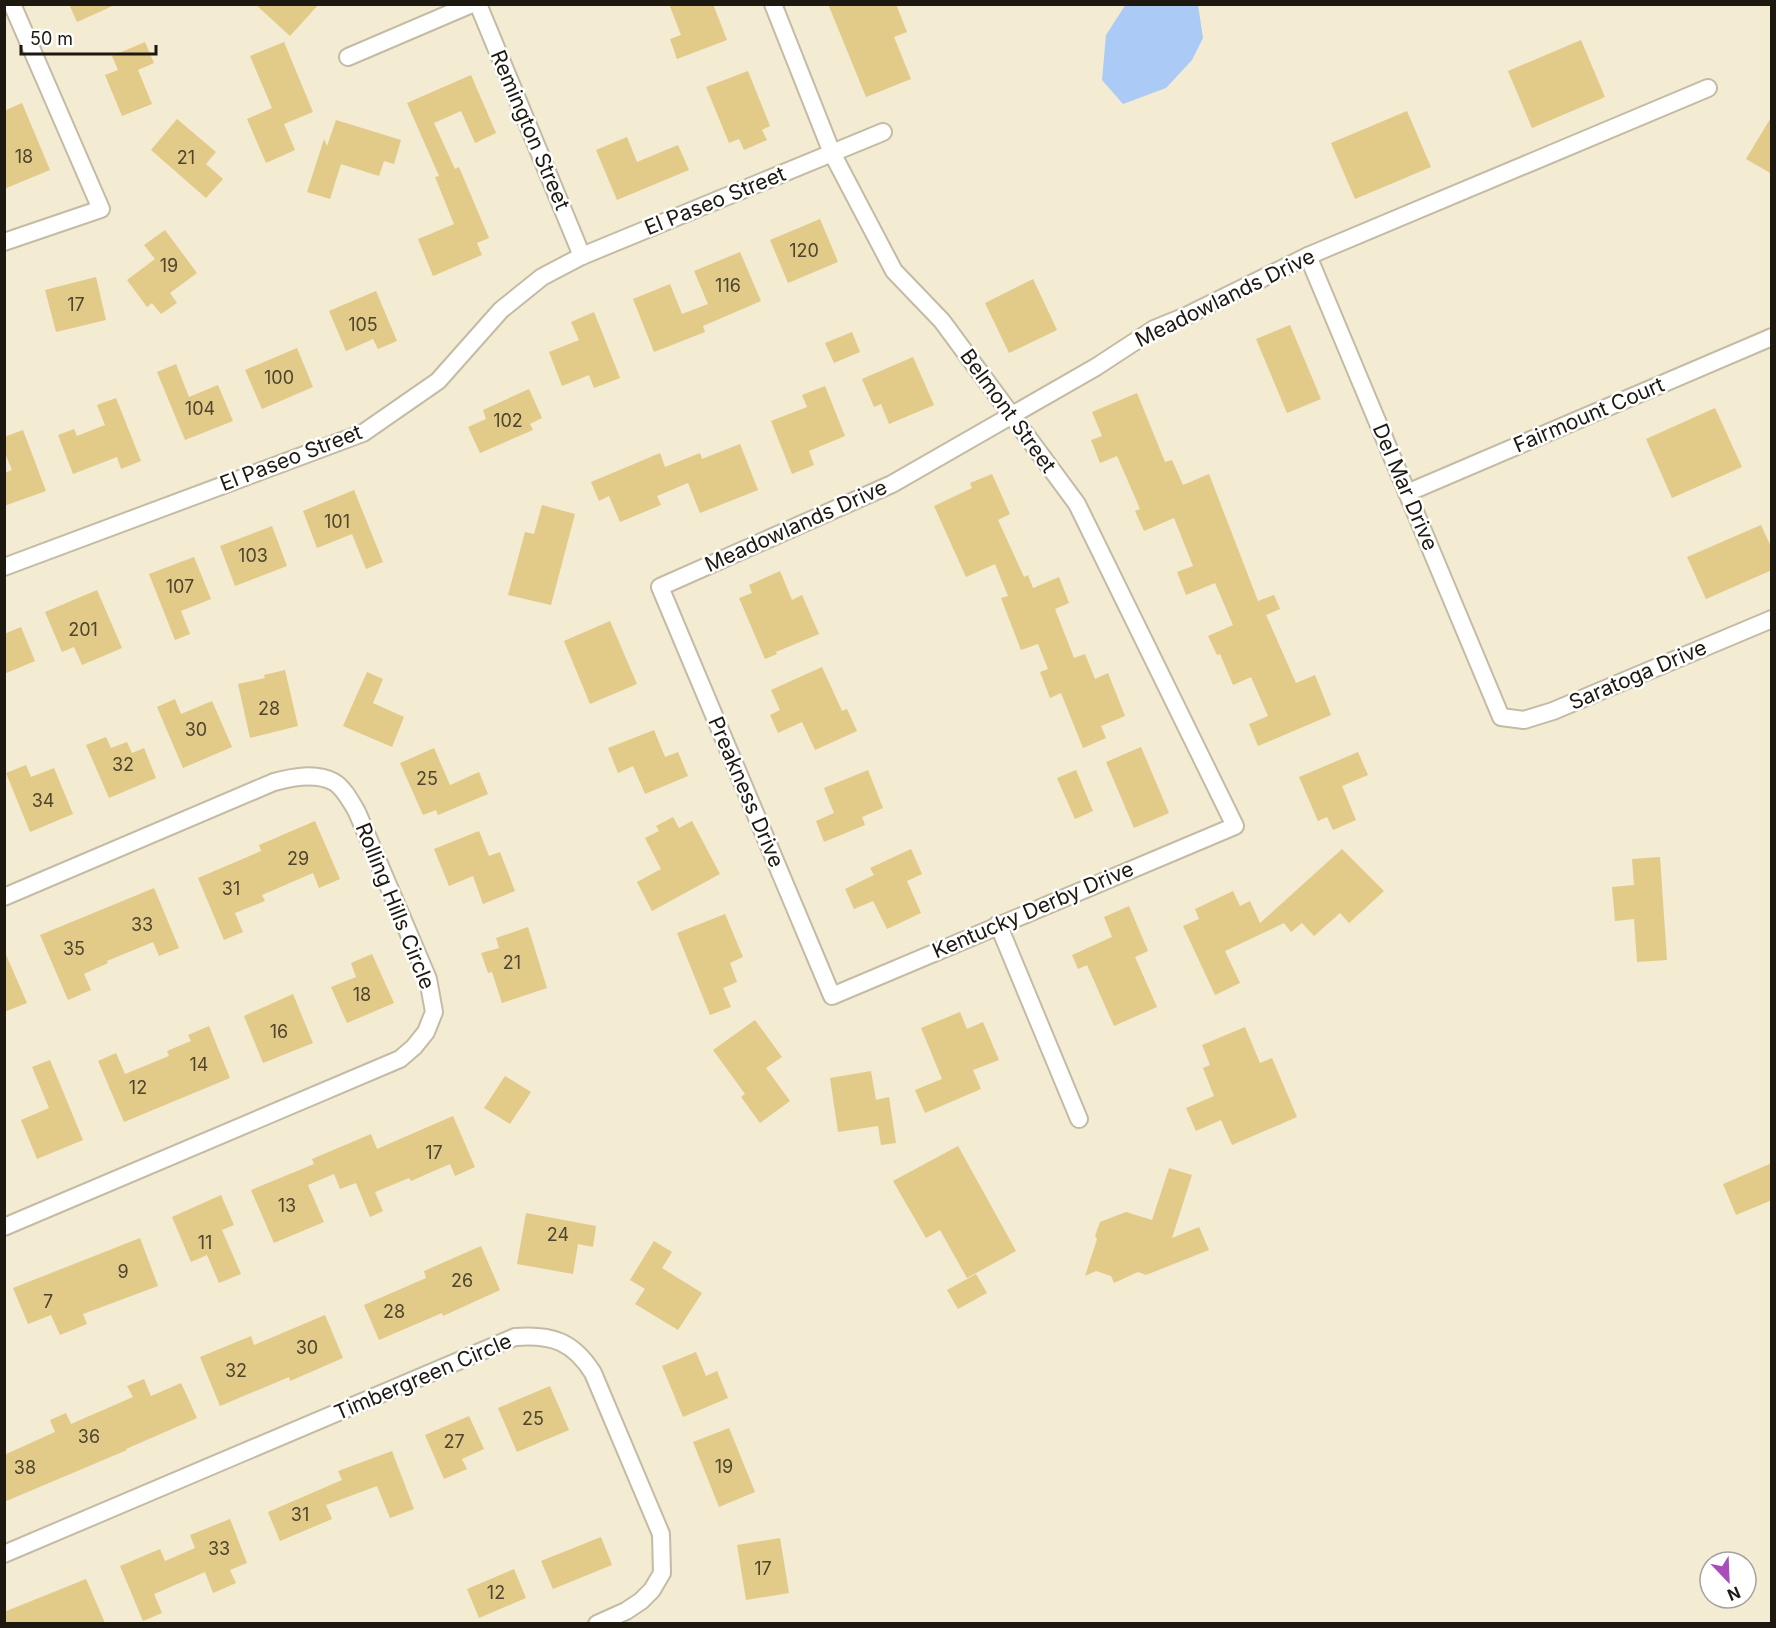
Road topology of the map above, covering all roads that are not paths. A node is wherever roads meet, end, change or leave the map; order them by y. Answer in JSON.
{"nodes":[{"id":1,"x":12,"y":4,"type":"edge"},
{"id":2,"x":472,"y":4,"type":"edge"},
{"id":3,"x":478,"y":4,"type":"edge"},
{"id":4,"x":772,"y":4,"type":"edge"},
{"id":5,"x":348,"y":57,"type":"dead end"},
{"id":6,"x":1708,"y":88,"type":"dead end"},
{"id":7,"x":883,"y":132,"type":"dead end"},
{"id":8,"x":832,"y":153,"type":"junction"},
{"id":9,"x":4,"y":242,"type":"edge"},
{"id":10,"x":582,"y":256,"type":"junction"},
{"id":11,"x":1308,"y":256,"type":"junction"},
{"id":12,"x":1772,"y":338,"type":"edge"},
{"id":13,"x":1012,"y":417,"type":"junction"},
{"id":14,"x":1407,"y":493,"type":"junction"},
{"id":15,"x":4,"y":567,"type":"edge"},
{"id":16,"x":660,"y":587,"type":"joint"},
{"id":17,"x":1772,"y":619,"type":"edge"},
{"id":18,"x":1501,"y":717,"type":"joint"},
{"id":19,"x":1235,"y":826,"type":"joint"},
{"id":20,"x":4,"y":897,"type":"edge"},
{"id":21,"x":999,"y":924,"type":"junction"},
{"id":22,"x":832,"y":996,"type":"joint"},
{"id":23,"x":1078,"y":1119,"type":"dead end"},
{"id":24,"x":4,"y":1227,"type":"edge"},
{"id":25,"x":4,"y":1554,"type":"edge"},
{"id":26,"x":597,"y":1623,"type":"edge"}],
"edges":[{"from":1,"to":9,"type":"street"},
{"from":2,"to":5,"type":"street"},
{"from":3,"to":10,"type":"street","name":"Remington Street"},
{"from":4,"to":8,"type":"street","name":"Belmont Street"},
{"from":6,"to":11,"type":"street","name":"Meadowlands Drive"},
{"from":7,"to":8,"type":"street","name":"El Paseo Street"},
{"from":8,"to":10,"type":"street","name":"El Paseo Street"},
{"from":8,"to":13,"type":"street","name":"Belmont Street"},
{"from":10,"to":15,"type":"street","name":"El Paseo Street"},
{"from":11,"to":13,"type":"street","name":"Meadowlands Drive"},
{"from":11,"to":14,"type":"street","name":"Del Mar Drive"},
{"from":12,"to":14,"type":"street","name":"Fairmount Court"},
{"from":13,"to":16,"type":"street","name":"Meadowlands Drive"},
{"from":13,"to":19,"type":"street","name":"Belmont Street"},
{"from":14,"to":18,"type":"street","name":"Del Mar Drive"},
{"from":16,"to":22,"type":"street","name":"Preakness Drive"},
{"from":17,"to":18,"type":"street","name":"Saratoga Drive"},
{"from":19,"to":21,"type":"street","name":"Kentucky Derby Drive"},
{"from":20,"to":24,"type":"street","name":"Rolling Hills Circle"},
{"from":21,"to":22,"type":"street","name":"Kentucky Derby Drive"},
{"from":21,"to":23,"type":"street"},
{"from":25,"to":26,"type":"street","name":"Timbergreen Circle"}]}
